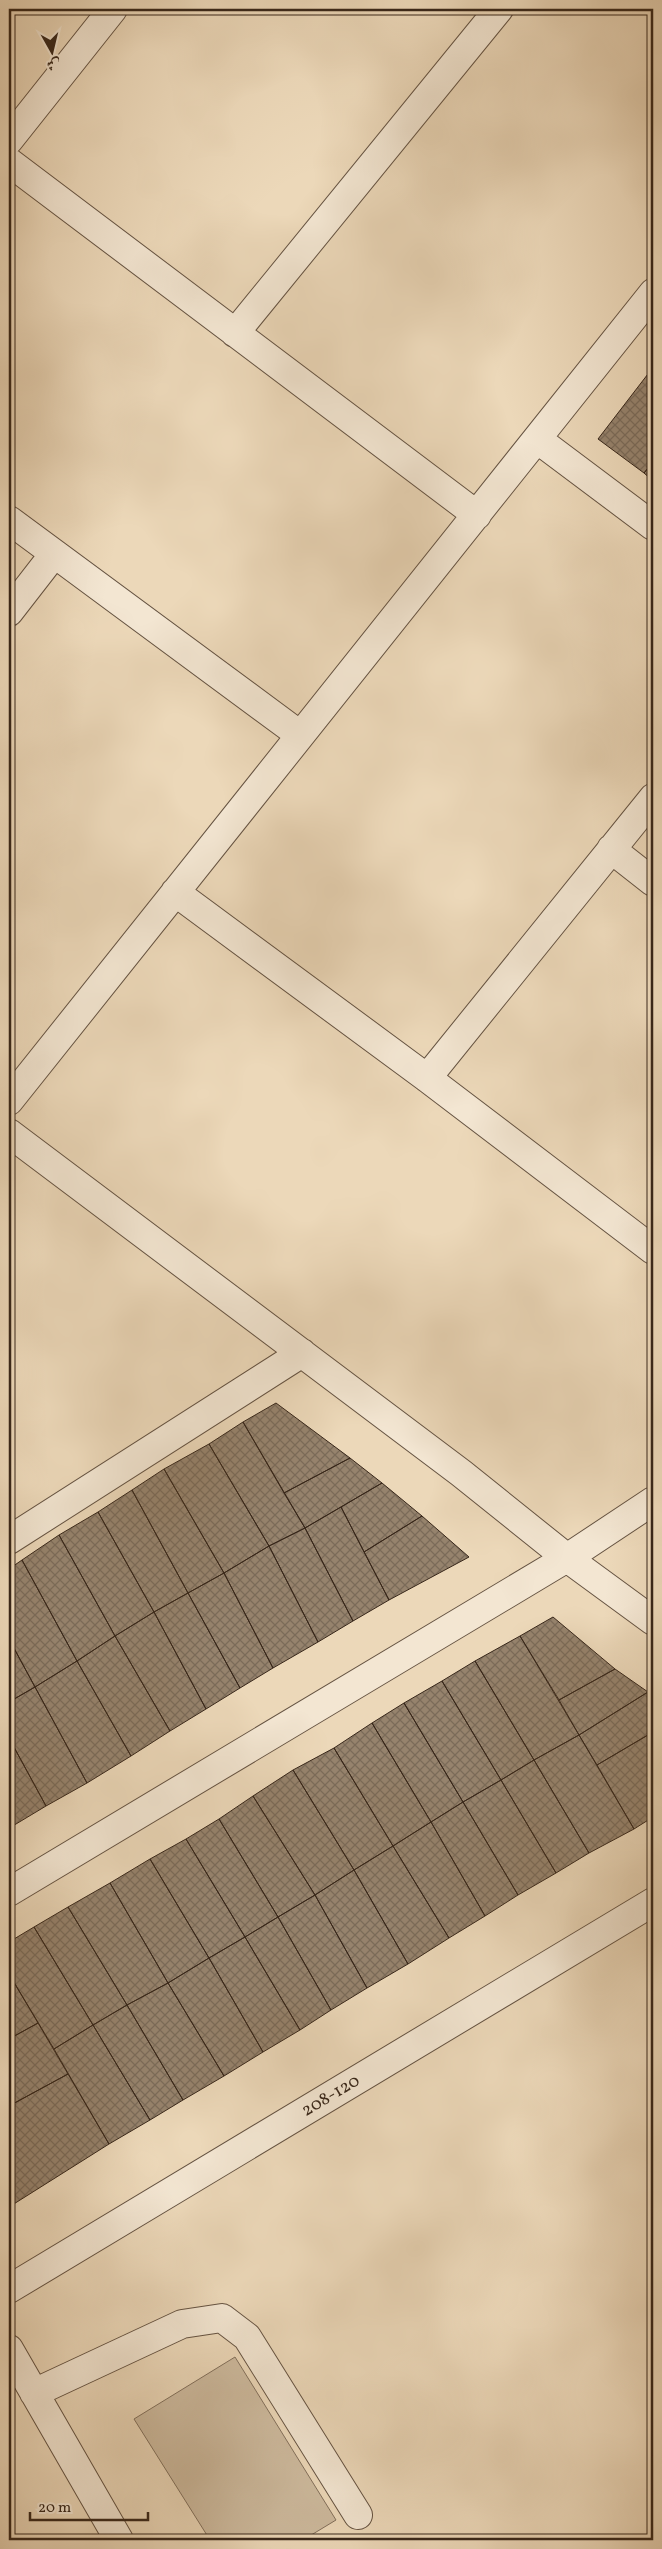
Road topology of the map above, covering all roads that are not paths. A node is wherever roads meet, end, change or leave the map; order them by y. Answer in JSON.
{"nodes":[{"id":1,"x":113,"y":9,"type":"edge"},
{"id":2,"x":499,"y":9,"type":"edge"},
{"id":3,"x":9,"y":140,"type":"edge"},
{"id":4,"x":9,"y":162,"type":"edge"},
{"id":5,"x":653,"y":293,"type":"edge"},
{"id":6,"x":235,"y":333,"type":"junction"},
{"id":7,"x":537,"y":439,"type":"junction"},
{"id":8,"x":477,"y":515,"type":"junction"},
{"id":9,"x":9,"y":520,"type":"edge"},
{"id":10,"x":653,"y":526,"type":"edge"},
{"id":11,"x":54,"y":554,"type":"junction"},
{"id":12,"x":9,"y":612,"type":"edge"},
{"id":13,"x":300,"y":735,"type":"junction"},
{"id":14,"x":653,"y":798,"type":"edge"},
{"id":15,"x":611,"y":849,"type":"junction"},
{"id":16,"x":653,"y":882,"type":"edge"},
{"id":17,"x":175,"y":892,"type":"junction"},
{"id":18,"x":427,"y":1078,"type":"junction"},
{"id":19,"x":9,"y":1101,"type":"edge"},
{"id":20,"x":9,"y":1133,"type":"edge"},
{"id":21,"x":653,"y":1250,"type":"edge"},
{"id":22,"x":302,"y":1352,"type":"junction"},
{"id":23,"x":653,"y":1502,"type":"edge"},
{"id":24,"x":9,"y":1540,"type":"edge"},
{"id":25,"x":567,"y":1558,"type":"junction"},
{"id":26,"x":653,"y":1621,"type":"edge"},
{"id":27,"x":9,"y":1892,"type":"edge"},
{"id":28,"x":653,"y":1902,"type":"edge"},
{"id":29,"x":9,"y":2289,"type":"edge"},
{"id":30,"x":9,"y":2350,"type":"edge"},
{"id":31,"x":34,"y":2393,"type":"junction"},
{"id":32,"x":358,"y":2515,"type":"dead end"},
{"id":33,"x":119,"y":2540,"type":"edge"}],
"edges":[{"from":1,"to":3,"type":"street"},
{"from":2,"to":6,"type":"street"},
{"from":4,"to":6,"type":"street"},
{"from":5,"to":7,"type":"street"},
{"from":6,"to":8,"type":"street"},
{"from":7,"to":8,"type":"street"},
{"from":7,"to":10,"type":"street"},
{"from":8,"to":13,"type":"street"},
{"from":9,"to":11,"type":"street"},
{"from":11,"to":12,"type":"street"},
{"from":11,"to":13,"type":"street"},
{"from":13,"to":17,"type":"street"},
{"from":14,"to":15,"type":"street"},
{"from":15,"to":16,"type":"street"},
{"from":15,"to":18,"type":"street"},
{"from":17,"to":18,"type":"street"},
{"from":17,"to":19,"type":"street"},
{"from":18,"to":21,"type":"street"},
{"from":20,"to":22,"type":"street"},
{"from":22,"to":24,"type":"street"},
{"from":22,"to":25,"type":"street"},
{"from":23,"to":25,"type":"street"},
{"from":25,"to":26,"type":"street"},
{"from":25,"to":27,"type":"street"},
{"from":28,"to":29,"type":"street","name":"208-120"},
{"from":30,"to":31,"type":"street"},
{"from":31,"to":32,"type":"street"},
{"from":31,"to":33,"type":"street"}]}
